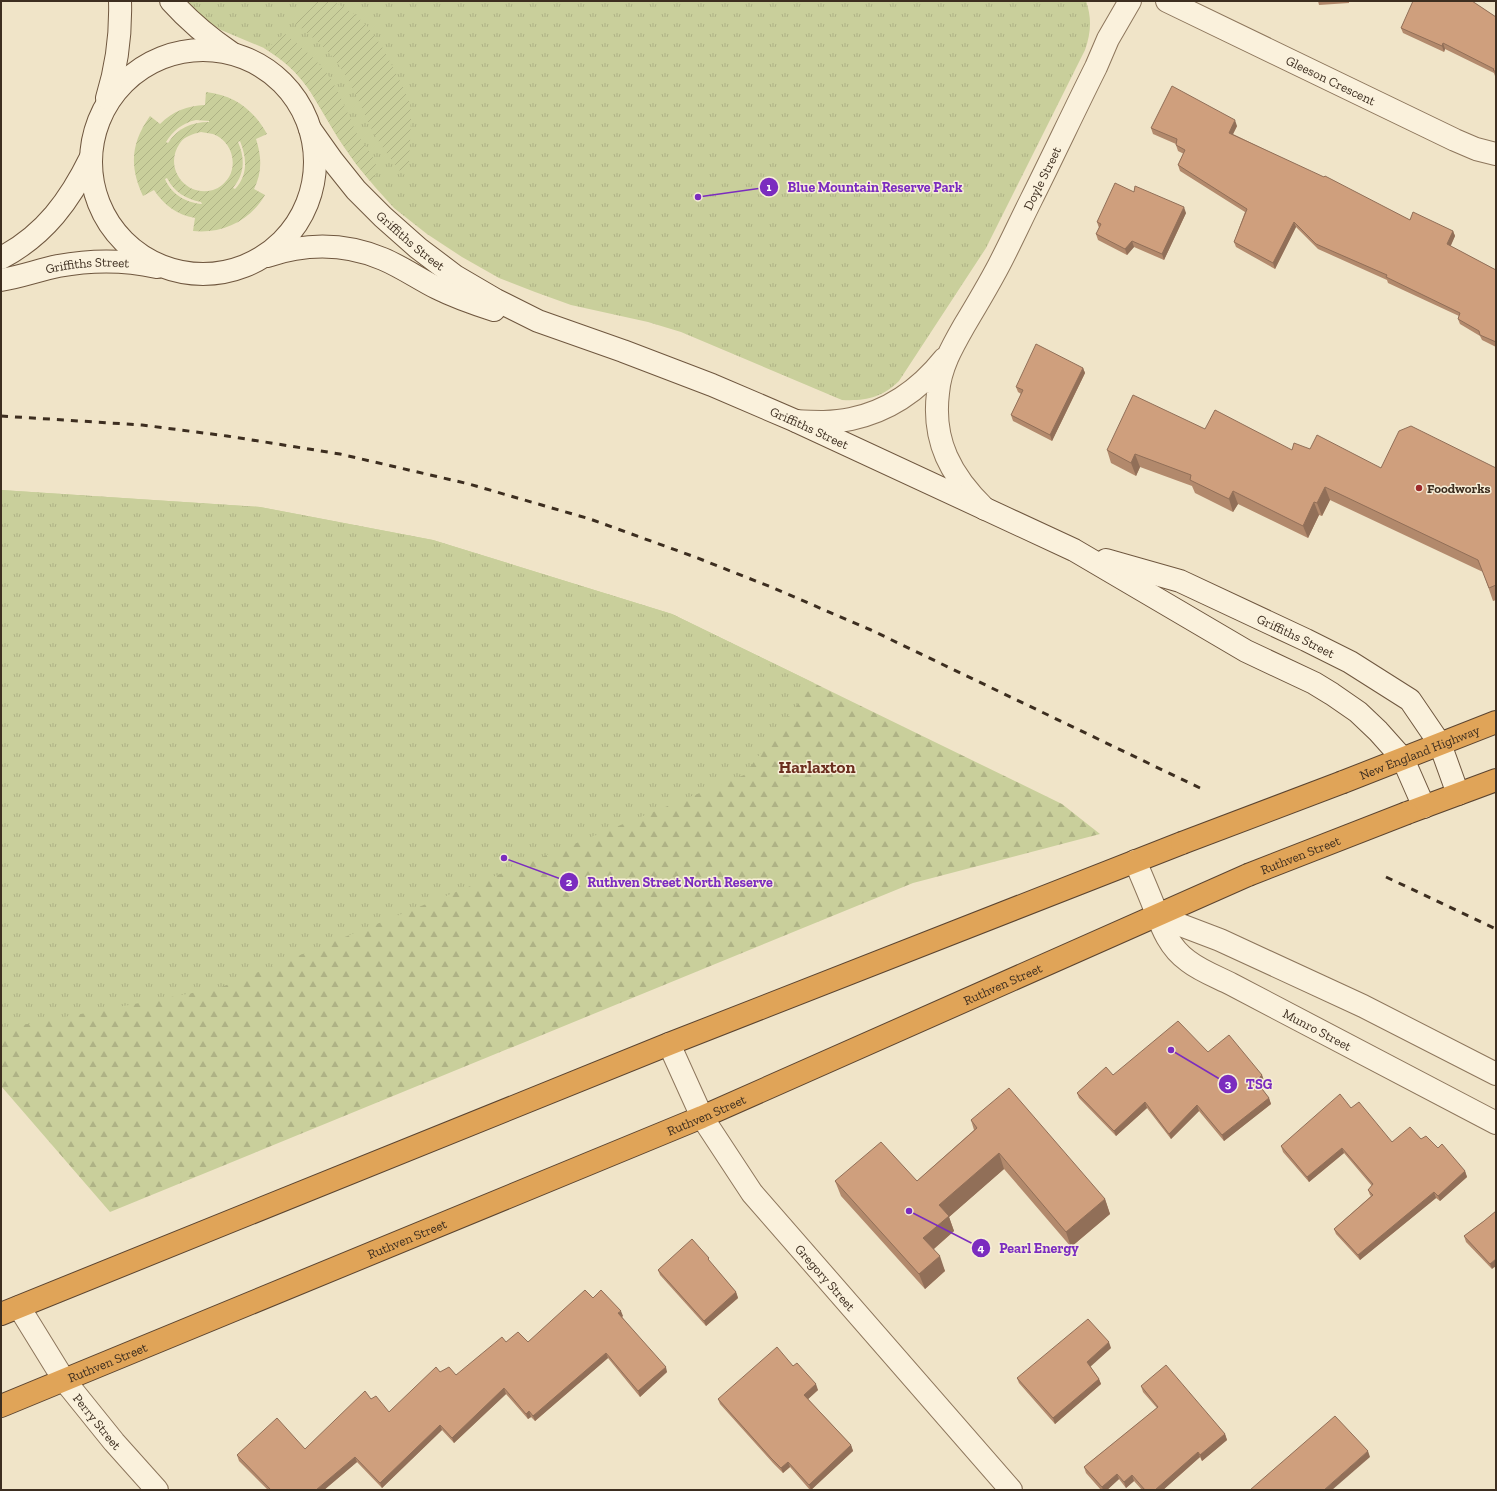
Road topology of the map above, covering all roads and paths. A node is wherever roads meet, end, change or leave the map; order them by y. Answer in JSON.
{"nodes":[{"id":1,"x":120,"y":1,"type":"edge"},
{"id":2,"x":171,"y":1,"type":"edge"},
{"id":3,"x":1130,"y":1,"type":"edge"},
{"id":4,"x":1167,"y":1,"type":"edge"},
{"id":5,"x":232,"y":54,"type":"junction"},
{"id":6,"x":104,"y":109,"type":"junction"},
{"id":7,"x":310,"y":130,"type":"junction"},
{"id":8,"x":1496,"y":154,"type":"edge"},
{"id":9,"x":91,"y":157,"type":"junction"},
{"id":10,"x":1,"y":258,"type":"edge"},
{"id":11,"x":259,"y":259,"type":"junction"},
{"id":12,"x":174,"y":270,"type":"junction"},
{"id":13,"x":1,"y":280,"type":"edge"},
{"id":14,"x":538,"y":321,"type":"junction"},
{"id":15,"x":949,"y":353,"type":"junction"},
{"id":16,"x":796,"y":421,"type":"junction"},
{"id":17,"x":985,"y":509,"type":"junction"},
{"id":18,"x":1074,"y":550,"type":"junction"},
{"id":19,"x":1496,"y":722,"type":"edge"},
{"id":20,"x":1440,"y":744,"type":"junction"},
{"id":21,"x":1403,"y":759,"type":"junction"},
{"id":22,"x":1496,"y":780,"type":"edge"},
{"id":23,"x":1458,"y":794,"type":"junction"},
{"id":24,"x":1416,"y":810,"type":"junction"},
{"id":25,"x":1136,"y":861,"type":"junction"},
{"id":26,"x":1157,"y":916,"type":"junction"},
{"id":27,"x":669,"y":1044,"type":"junction"},
{"id":28,"x":1496,"y":1074,"type":"edge"},
{"id":29,"x":702,"y":1117,"type":"junction"},
{"id":30,"x":1496,"y":1123,"type":"edge"},
{"id":31,"x":10,"y":1311,"type":"edge"},
{"id":32,"x":64,"y":1380,"type":"junction"},
{"id":33,"x":1,"y":1406,"type":"edge"},
{"id":34,"x":157,"y":1490,"type":"edge"},
{"id":35,"x":1011,"y":1490,"type":"edge"}],
"edges":[{"from":1,"to":6,"type":"main road"},
{"from":2,"to":5,"type":"main road"},
{"from":3,"to":15,"type":"main road","name":"Doyle Street"},
{"from":4,"to":8,"type":"main road","name":"Gleeson Crescent"},
{"from":5,"to":6,"type":"main road"},
{"from":5,"to":7,"type":"main road"},
{"from":6,"to":9,"type":"main road"},
{"from":7,"to":11,"type":"main road"},
{"from":7,"to":14,"type":"main road","name":"Griffiths Street"},
{"from":9,"to":10,"type":"main road"},
{"from":9,"to":12,"type":"main road"},
{"from":11,"to":12,"type":"main road"},
{"from":11,"to":14,"type":"main road","name":"Griffiths Street"},
{"from":12,"to":13,"type":"main road","name":"Griffiths Street"},
{"from":14,"to":16,"type":"main road","name":"Griffiths Street"},
{"from":15,"to":16,"type":"main road","name":"Doyle Street"},
{"from":15,"to":17,"type":"main road","name":"Doyle Street"},
{"from":16,"to":17,"type":"main road","name":"Griffiths Street"},
{"from":17,"to":18,"type":"main road","name":"Griffiths Street"},
{"from":18,"to":20,"type":"main road","name":"Griffiths Street"},
{"from":18,"to":21,"type":"main road","name":"Griffiths Street"},
{"from":19,"to":20,"type":"highway","name":"New England Highway"},
{"from":20,"to":21,"type":"highway","name":"New England Highway"},
{"from":20,"to":23,"type":"main road","name":"Griffiths Street"},
{"from":21,"to":24,"type":"main road","name":"Griffiths Street"},
{"from":21,"to":25,"type":"highway","name":"New England Highway","bridge":true},
{"from":22,"to":23,"type":"highway"},
{"from":23,"to":24,"type":"highway"},
{"from":24,"to":26,"type":"highway","name":"Ruthven Street","bridge":true},
{"from":25,"to":26,"type":"main road","name":"Munro Street"},
{"from":25,"to":27,"type":"highway"},
{"from":26,"to":28,"type":"main road"},
{"from":26,"to":29,"type":"highway","name":"Ruthven Street"},
{"from":26,"to":30,"type":"main road","name":"Munro Street"},
{"from":27,"to":29,"type":"main road","name":"Gregory Street"},
{"from":27,"to":31,"type":"highway"},
{"from":29,"to":32,"type":"highway","name":"Ruthven Street"},
{"from":29,"to":35,"type":"main road","name":"Gregory Street"},
{"from":31,"to":32,"type":"main road","name":"Perry Street"},
{"from":32,"to":33,"type":"highway","name":"Ruthven Street"},
{"from":32,"to":34,"type":"main road","name":"Perry Street"}]}
